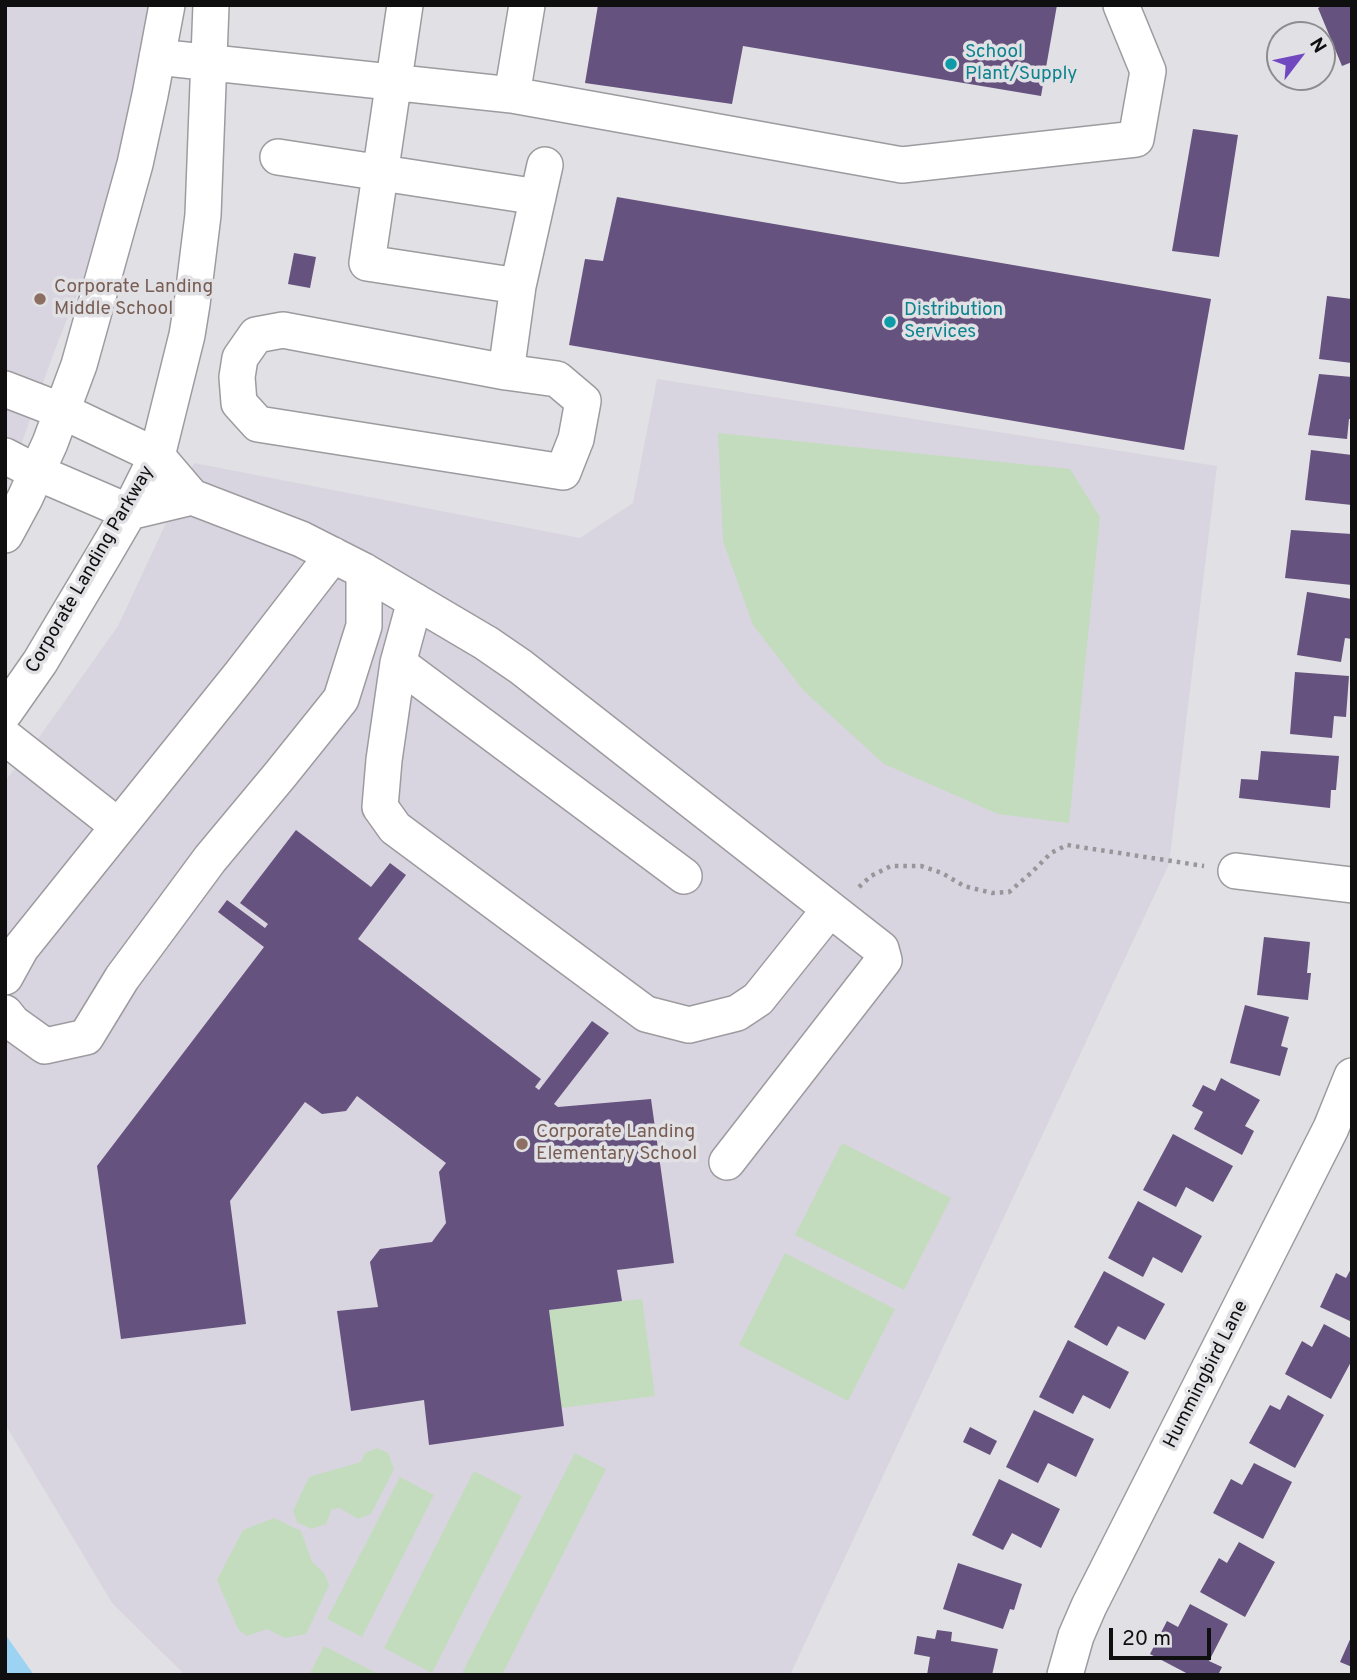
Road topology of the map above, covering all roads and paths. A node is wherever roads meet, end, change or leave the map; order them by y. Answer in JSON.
{"nodes":[{"id":1,"x":167,"y":5,"type":"edge"},
{"id":2,"x":211,"y":5,"type":"edge"},
{"id":3,"x":405,"y":5,"type":"edge"},
{"id":4,"x":527,"y":5,"type":"edge"},
{"id":5,"x":1121,"y":5,"type":"edge"},
{"id":6,"x":157,"y":57,"type":"junction"},
{"id":7,"x":209,"y":62,"type":"junction"},
{"id":8,"x":394,"y":82,"type":"junction"},
{"id":9,"x":512,"y":94,"type":"junction"},
{"id":10,"x":278,"y":157,"type":"dead end"},
{"id":11,"x":381,"y":172,"type":"junction"},
{"id":12,"x":518,"y":286,"type":"junction"},
{"id":13,"x":506,"y":372,"type":"junction"},
{"id":14,"x":5,"y":389,"type":"edge"},
{"id":15,"x":62,"y":411,"type":"junction"},
{"id":16,"x":5,"y":456,"type":"edge"},
{"id":17,"x":157,"y":456,"type":"junction"},
{"id":18,"x":36,"y":472,"type":"junction"},
{"id":19,"x":192,"y":497,"type":"junction"},
{"id":20,"x":129,"y":512,"type":"junction"},
{"id":21,"x":5,"y":535,"type":"edge"},
{"id":22,"x":333,"y":555,"type":"junction"},
{"id":23,"x":364,"y":571,"type":"junction"},
{"id":24,"x":415,"y":601,"type":"junction"},
{"id":25,"x":398,"y":663,"type":"junction"},
{"id":26,"x":5,"y":712,"type":"edge"},
{"id":27,"x":5,"y":737,"type":"edge"},
{"id":28,"x":118,"y":826,"type":"junction"},
{"id":29,"x":1236,"y":871,"type":"joint"},
{"id":30,"x":684,"y":876,"type":"dead end"},
{"id":31,"x":1352,"y":885,"type":"edge"},
{"id":32,"x":836,"y":914,"type":"junction"},
{"id":33,"x":5,"y":977,"type":"edge"},
{"id":34,"x":5,"y":1013,"type":"edge"},
{"id":35,"x":1352,"y":1076,"type":"edge"},
{"id":36,"x":727,"y":1162,"type":"dead end"},
{"id":37,"x":1065,"y":1675,"type":"edge"}],
"edges":[{"from":1,"to":6,"type":"street"},
{"from":2,"to":7,"type":"street","name":"Corporate Landing Parkway"},
{"from":3,"to":8,"type":"street"},
{"from":4,"to":9,"type":"street"},
{"from":5,"to":9,"type":"street"},
{"from":6,"to":7,"type":"street"},
{"from":6,"to":15,"type":"street"},
{"from":7,"to":8,"type":"street"},
{"from":7,"to":17,"type":"street","name":"Corporate Landing Parkway"},
{"from":8,"to":9,"type":"street"},
{"from":8,"to":11,"type":"street"},
{"from":10,"to":11,"type":"street"},
{"from":11,"to":12,"type":"street"},
{"from":11,"to":12,"type":"street"},
{"from":12,"to":13,"type":"street"},
{"from":13,"to":13,"type":"street"},
{"from":14,"to":15,"type":"street"},
{"from":15,"to":17,"type":"street"},
{"from":15,"to":18,"type":"street"},
{"from":16,"to":18,"type":"street"},
{"from":17,"to":19,"type":"street"},
{"from":17,"to":20,"type":"street","name":"Corporate Landing Parkway"},
{"from":18,"to":20,"type":"street"},
{"from":18,"to":21,"type":"street"},
{"from":19,"to":20,"type":"street"},
{"from":19,"to":22,"type":"street"},
{"from":20,"to":26,"type":"street","name":"Corporate Landing Parkway"},
{"from":22,"to":23,"type":"street"},
{"from":22,"to":28,"type":"street"},
{"from":23,"to":24,"type":"street"},
{"from":23,"to":34,"type":"street"},
{"from":24,"to":25,"type":"street"},
{"from":24,"to":32,"type":"street"},
{"from":25,"to":30,"type":"street"},
{"from":25,"to":32,"type":"street"},
{"from":27,"to":28,"type":"street"},
{"from":28,"to":33,"type":"street"},
{"from":29,"to":31,"type":"street"},
{"from":29,"to":32,"type":"path"},
{"from":32,"to":36,"type":"street"},
{"from":35,"to":37,"type":"street","name":"Hummingbird Lane"}]}
